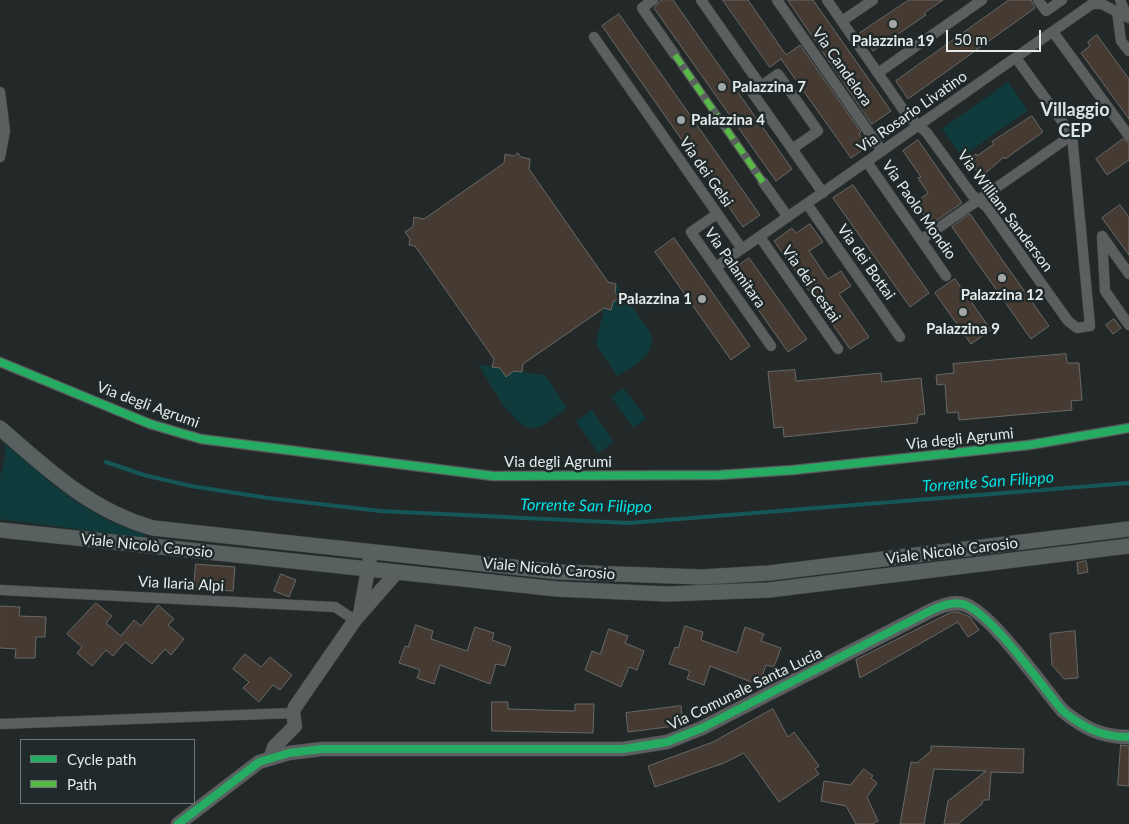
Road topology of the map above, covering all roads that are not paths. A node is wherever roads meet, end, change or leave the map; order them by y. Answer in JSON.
{"nodes":[{"id":1,"x":653,"y":0,"type":"edge"},
{"id":2,"x":701,"y":0,"type":"edge"},
{"id":3,"x":777,"y":0,"type":"edge"},
{"id":4,"x":827,"y":0,"type":"edge"},
{"id":5,"x":873,"y":0,"type":"edge"},
{"id":6,"x":982,"y":0,"type":"edge"},
{"id":7,"x":1038,"y":0,"type":"edge"},
{"id":8,"x":1062,"y":0,"type":"edge"},
{"id":9,"x":1120,"y":0,"type":"edge"},
{"id":10,"x":1083,"y":4,"type":"edge"},
{"id":11,"x":1125,"y":16,"type":"edge"},
{"id":12,"x":842,"y":21,"type":"junction"},
{"id":13,"x":1053,"y":32,"type":"junction"},
{"id":14,"x":594,"y":37,"type":"dead end"},
{"id":15,"x":1129,"y":51,"type":"edge"},
{"id":16,"x":675,"y":55,"type":"joint"},
{"id":17,"x":1016,"y":58,"type":"junction"},
{"id":18,"x":878,"y":73,"type":"junction"},
{"id":19,"x":761,"y":86,"type":"junction"},
{"id":20,"x":0,"y":92,"type":"edge"},
{"id":21,"x":919,"y":125,"type":"junction"},
{"id":22,"x":1072,"y":135,"type":"junction"},
{"id":23,"x":1129,"y":136,"type":"edge"},
{"id":24,"x":792,"y":149,"type":"junction"},
{"id":25,"x":882,"y":151,"type":"junction"},
{"id":26,"x":0,"y":157,"type":"edge"},
{"id":27,"x":866,"y":162,"type":"junction"},
{"id":28,"x":763,"y":182,"type":"joint"},
{"id":29,"x":823,"y":193,"type":"junction"},
{"id":30,"x":978,"y":200,"type":"junction"},
{"id":31,"x":807,"y":204,"type":"junction"},
{"id":32,"x":717,"y":214,"type":"junction"},
{"id":33,"x":788,"y":217,"type":"junction"},
{"id":34,"x":760,"y":237,"type":"junction"},
{"id":35,"x":921,"y":240,"type":"junction"},
{"id":36,"x":742,"y":249,"type":"junction"},
{"id":37,"x":716,"y":267,"type":"junction"},
{"id":38,"x":1129,"y":274,"type":"edge"},
{"id":39,"x":946,"y":276,"type":"dead end"},
{"id":40,"x":1129,"y":325,"type":"edge"},
{"id":41,"x":900,"y":337,"type":"dead end"},
{"id":42,"x":771,"y":346,"type":"dead end"},
{"id":43,"x":838,"y":349,"type":"dead end"},
{"id":44,"x":0,"y":362,"type":"edge"},
{"id":45,"x":0,"y":428,"type":"edge"},
{"id":46,"x":1129,"y":428,"type":"edge"},
{"id":47,"x":1129,"y":529,"type":"edge"},
{"id":48,"x":0,"y":530,"type":"edge"},
{"id":49,"x":1129,"y":546,"type":"edge"},
{"id":50,"x":371,"y":552,"type":"junction"},
{"id":51,"x":369,"y":569,"type":"junction"},
{"id":52,"x":397,"y":572,"type":"junction"},
{"id":53,"x":0,"y":590,"type":"edge"},
{"id":54,"x":358,"y":617,"type":"junction"},
{"id":55,"x":293,"y":713,"type":"junction"},
{"id":56,"x":0,"y":724,"type":"edge"},
{"id":57,"x":1129,"y":737,"type":"edge"},
{"id":58,"x":270,"y":758,"type":"junction"},
{"id":59,"x":178,"y":824,"type":"edge"}],
"edges":[{"from":1,"to":16,"type":"street"},
{"from":2,"to":19,"type":"street"},
{"from":3,"to":25,"type":"street","name":"Via Candelora"},
{"from":4,"to":12,"type":"street","name":"Via William Sanderson"},
{"from":5,"to":12,"type":"street"},
{"from":6,"to":18,"type":"street"},
{"from":7,"to":8,"type":"street"},
{"from":9,"to":11,"type":"street"},
{"from":10,"to":11,"type":"street","name":"Via Rosario Livatino"},
{"from":10,"to":13,"type":"street","name":"Via Rosario Livatino"},
{"from":11,"to":15,"type":"street"},
{"from":12,"to":18,"type":"street","name":"Via William Sanderson"},
{"from":13,"to":17,"type":"street","name":"Via Rosario Livatino"},
{"from":13,"to":23,"type":"street"},
{"from":14,"to":32,"type":"street","name":"Via dei Gelsi"},
{"from":16,"to":28,"type":"street"},
{"from":17,"to":21,"type":"street","name":"Via Rosario Livatino"},
{"from":17,"to":22,"type":"street"},
{"from":18,"to":21,"type":"street","name":"Via William Sanderson"},
{"from":19,"to":24,"type":"street"},
{"from":19,"to":24,"type":"street"},
{"from":20,"to":26,"type":"street"},
{"from":21,"to":25,"type":"street","name":"Via Rosario Livatino"},
{"from":21,"to":30,"type":"street","name":"Via William Sanderson"},
{"from":22,"to":30,"type":"street"},
{"from":22,"to":30,"type":"street","name":"Via William Sanderson"},
{"from":24,"to":29,"type":"street"},
{"from":25,"to":27,"type":"street","name":"Via Rosario Livatino"},
{"from":27,"to":29,"type":"street","name":"Via Rosario Livatino"},
{"from":27,"to":35,"type":"street","name":"Via Paolo Mondio"},
{"from":28,"to":33,"type":"street"},
{"from":29,"to":31,"type":"street","name":"Via Rosario Livatino"},
{"from":30,"to":35,"type":"street"},
{"from":31,"to":33,"type":"street","name":"Via Rosario Livatino"},
{"from":31,"to":41,"type":"street","name":"Via dei Bottai"},
{"from":32,"to":36,"type":"street","name":"Via dei Gelsi"},
{"from":32,"to":37,"type":"street","name":"Via Palamitara"},
{"from":33,"to":34,"type":"street","name":"Via Rosario Livatino"},
{"from":34,"to":36,"type":"street","name":"Via Rosario Livatino"},
{"from":34,"to":43,"type":"street","name":"Via dei Cestai"},
{"from":35,"to":39,"type":"street","name":"Via Paolo Mondio"},
{"from":36,"to":37,"type":"street","name":"Via Rosario Livatino"},
{"from":37,"to":42,"type":"street","name":"Via Palamitara"},
{"from":38,"to":40,"type":"street"},
{"from":44,"to":46,"type":"street","name":"Via degli Agrumi"},
{"from":45,"to":50,"type":"main road","name":"Viale Nicolò Carosio"},
{"from":47,"to":50,"type":"main road","name":"Viale Nicolò Carosio"},
{"from":48,"to":51,"type":"main road","name":"Viale Nicolò Carosio"},
{"from":49,"to":52,"type":"main road","name":"Viale Nicolò Carosio"},
{"from":50,"to":51,"type":"street"},
{"from":51,"to":52,"type":"main road","name":"Viale Nicolò Carosio"},
{"from":51,"to":54,"type":"street"},
{"from":52,"to":54,"type":"street"},
{"from":53,"to":54,"type":"street","name":"Via Ilaria Alpi"},
{"from":54,"to":55,"type":"street"},
{"from":55,"to":56,"type":"street"},
{"from":55,"to":58,"type":"street"},
{"from":57,"to":58,"type":"street","name":"Via Comunale Santa Lucia"},
{"from":58,"to":59,"type":"street","name":"Via Comunale Santa Lucia"}]}
